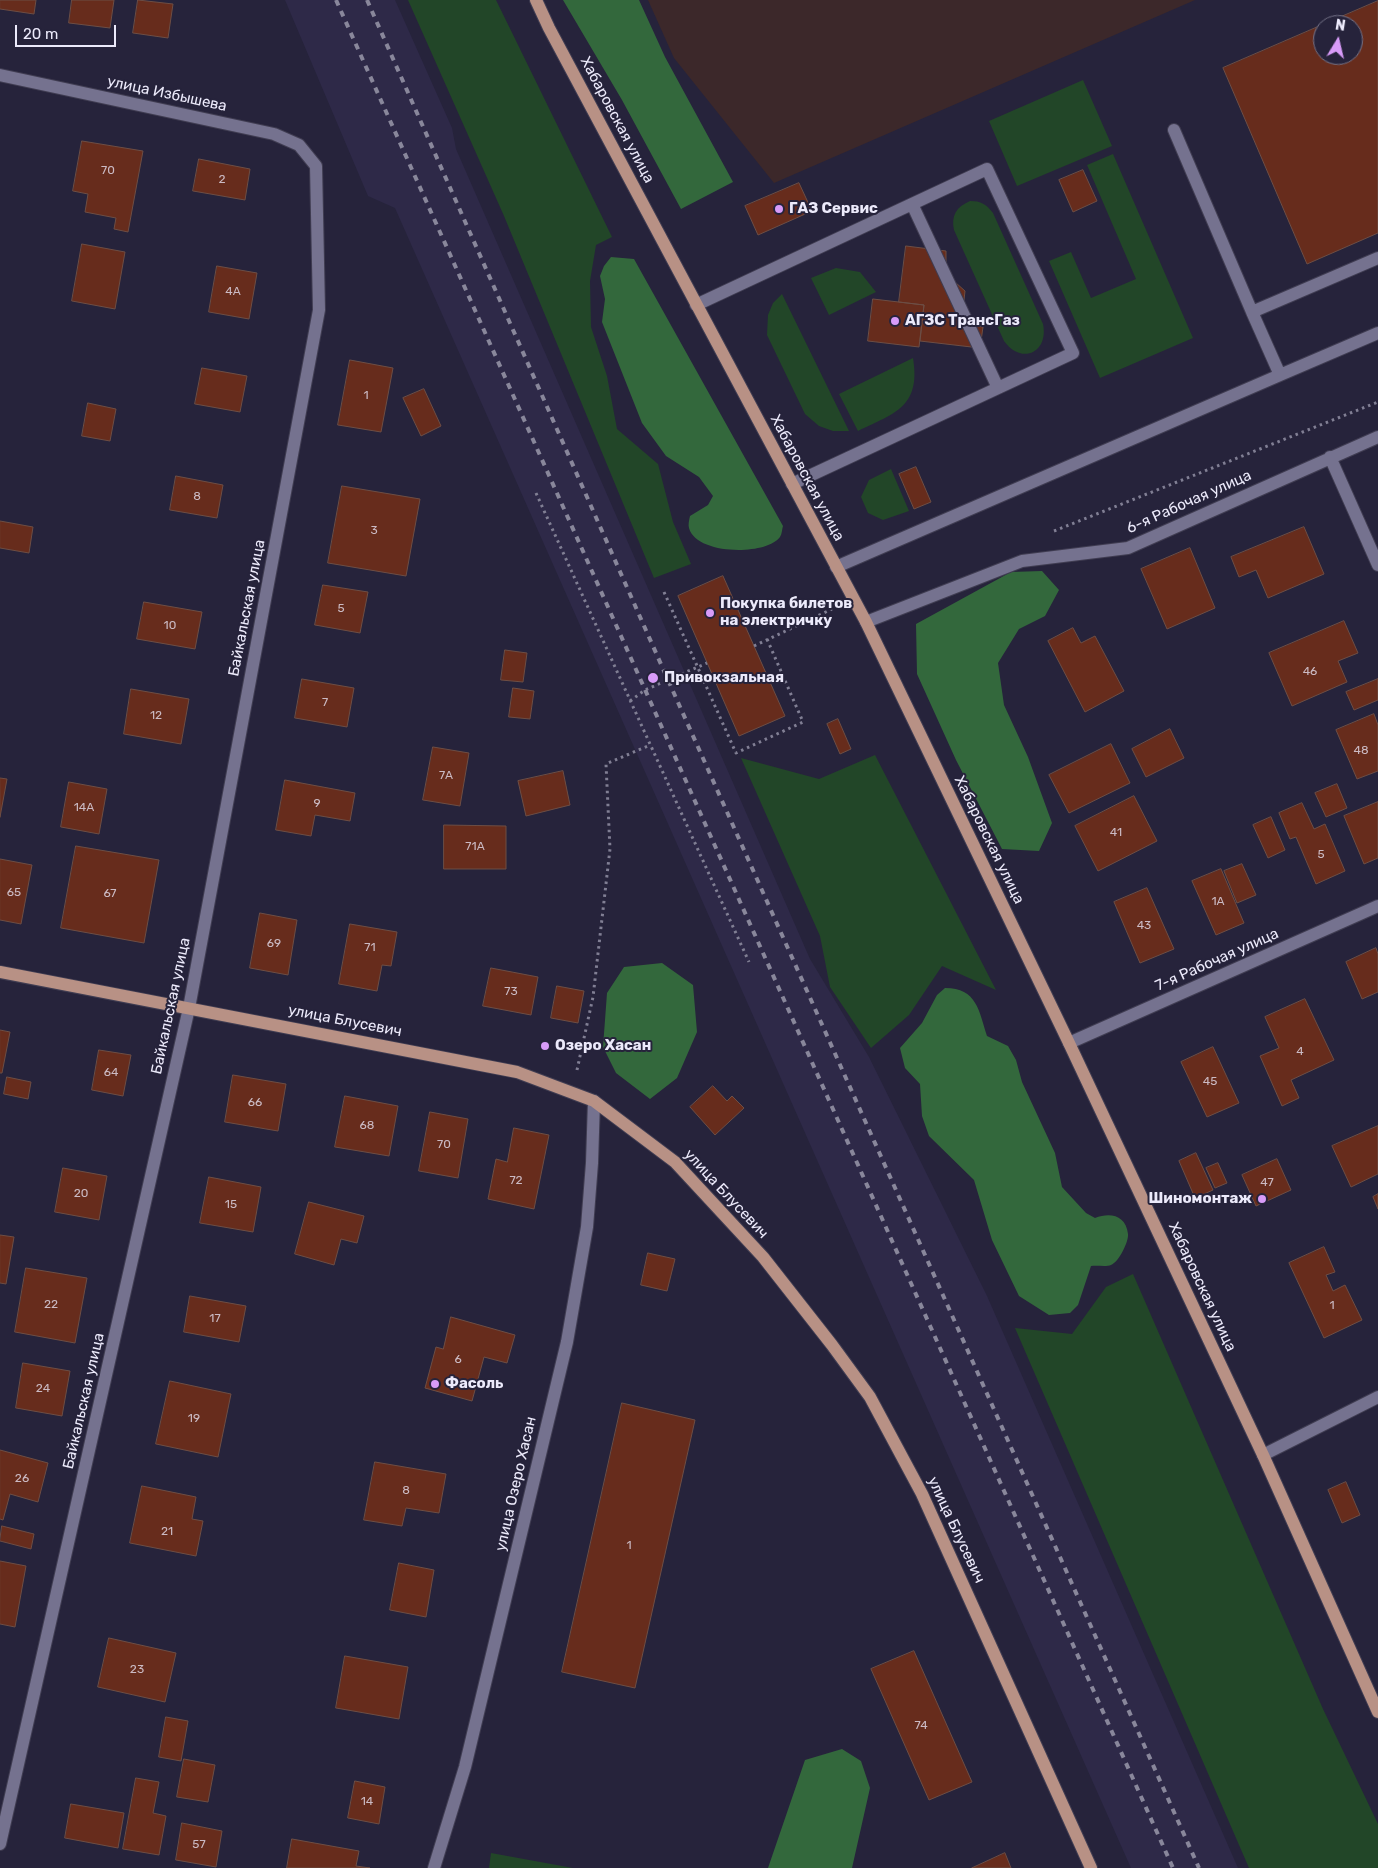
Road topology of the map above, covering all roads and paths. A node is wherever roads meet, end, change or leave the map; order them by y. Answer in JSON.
{"nodes":[{"id":1,"x":536,"y":0,"type":"edge"},
{"id":2,"x":0,"y":75,"type":"edge"},
{"id":3,"x":1174,"y":130,"type":"dead end"},
{"id":4,"x":316,"y":166,"type":"joint"},
{"id":5,"x":912,"y":204,"type":"junction"},
{"id":6,"x":1378,"y":258,"type":"edge"},
{"id":7,"x":696,"y":305,"type":"junction"},
{"id":8,"x":1252,"y":312,"type":"junction"},
{"id":9,"x":1378,"y":332,"type":"edge"},
{"id":10,"x":1280,"y":375,"type":"junction"},
{"id":11,"x":998,"y":388,"type":"junction"},
{"id":12,"x":1378,"y":402,"type":"edge"},
{"id":13,"x":1378,"y":437,"type":"edge"},
{"id":14,"x":1330,"y":457,"type":"junction"},
{"id":15,"x":792,"y":484,"type":"junction"},
{"id":16,"x":536,"y":493,"type":"dead end"},
{"id":17,"x":1045,"y":535,"type":"dead end"},
{"id":18,"x":1378,"y":564,"type":"edge"},
{"id":19,"x":836,"y":567,"type":"junction"},
{"id":20,"x":664,"y":592,"type":"dead end"},
{"id":21,"x":835,"y":608,"type":"dead end"},
{"id":22,"x":866,"y":622,"type":"junction"},
{"id":23,"x":767,"y":639,"type":"junction"},
{"id":24,"x":754,"y":646,"type":"dead end"},
{"id":25,"x":707,"y":663,"type":"dead end"},
{"id":26,"x":698,"y":667,"type":"junction"},
{"id":27,"x":630,"y":701,"type":"junction"},
{"id":28,"x":650,"y":745,"type":"junction"},
{"id":29,"x":1378,"y":906,"type":"edge"},
{"id":30,"x":749,"y":962,"type":"dead end"},
{"id":31,"x":0,"y":972,"type":"edge"},
{"id":32,"x":189,"y":1008,"type":"junction"},
{"id":33,"x":1069,"y":1043,"type":"junction"},
{"id":34,"x":572,"y":1093,"type":"junction"},
{"id":35,"x":594,"y":1101,"type":"junction"},
{"id":36,"x":1378,"y":1397,"type":"edge"},
{"id":37,"x":1263,"y":1455,"type":"junction"},
{"id":38,"x":1378,"y":1712,"type":"edge"},
{"id":39,"x":0,"y":1844,"type":"edge"},
{"id":40,"x":434,"y":1868,"type":"edge"},
{"id":41,"x":1091,"y":1868,"type":"edge"}],
"edges":[{"from":1,"to":7,"type":"main road","name":"Хабаровская улица"},
{"from":2,"to":4,"type":"street","name":"улица Избышева"},
{"from":3,"to":8,"type":"street"},
{"from":4,"to":32,"type":"street","name":"Байкальская улица"},
{"from":5,"to":7,"type":"street"},
{"from":5,"to":11,"type":"street"},
{"from":5,"to":11,"type":"street"},
{"from":6,"to":8,"type":"street"},
{"from":7,"to":15,"type":"main road","name":"Хабаровская улица"},
{"from":8,"to":10,"type":"street"},
{"from":9,"to":10,"type":"street"},
{"from":10,"to":19,"type":"street"},
{"from":11,"to":15,"type":"street"},
{"from":12,"to":17,"type":"path"},
{"from":13,"to":14,"type":"street","name":"6-я Рабочая улица"},
{"from":14,"to":18,"type":"street"},
{"from":14,"to":22,"type":"street","name":"6-я Рабочая улица"},
{"from":15,"to":19,"type":"main road","name":"Хабаровская улица"},
{"from":16,"to":27,"type":"path"},
{"from":19,"to":22,"type":"main road","name":"Хабаровская улица"},
{"from":20,"to":26,"type":"path"},
{"from":21,"to":23,"type":"path"},
{"from":22,"to":33,"type":"main road","name":"Хабаровская улица"},
{"from":23,"to":24,"type":"path"},
{"from":23,"to":26,"type":"path"},
{"from":25,"to":26,"type":"path"},
{"from":26,"to":27,"type":"path"},
{"from":27,"to":28,"type":"path"},
{"from":28,"to":30,"type":"path"},
{"from":28,"to":34,"type":"path"},
{"from":29,"to":33,"type":"street","name":"7-я Рабочая улица"},
{"from":31,"to":32,"type":"main road","name":"улица Блусевич"},
{"from":32,"to":34,"type":"main road","name":"улица Блусевич"},
{"from":32,"to":39,"type":"street","name":"Байкальская улица"},
{"from":33,"to":37,"type":"main road","name":"Хабаровская улица"},
{"from":34,"to":35,"type":"main road","name":"улица Блусевич"},
{"from":35,"to":40,"type":"street","name":"улица Озеро Хасан"},
{"from":35,"to":41,"type":"main road","name":"улица Блусевич"},
{"from":36,"to":37,"type":"street"},
{"from":37,"to":38,"type":"main road","name":"Хабаровская улица"}]}
